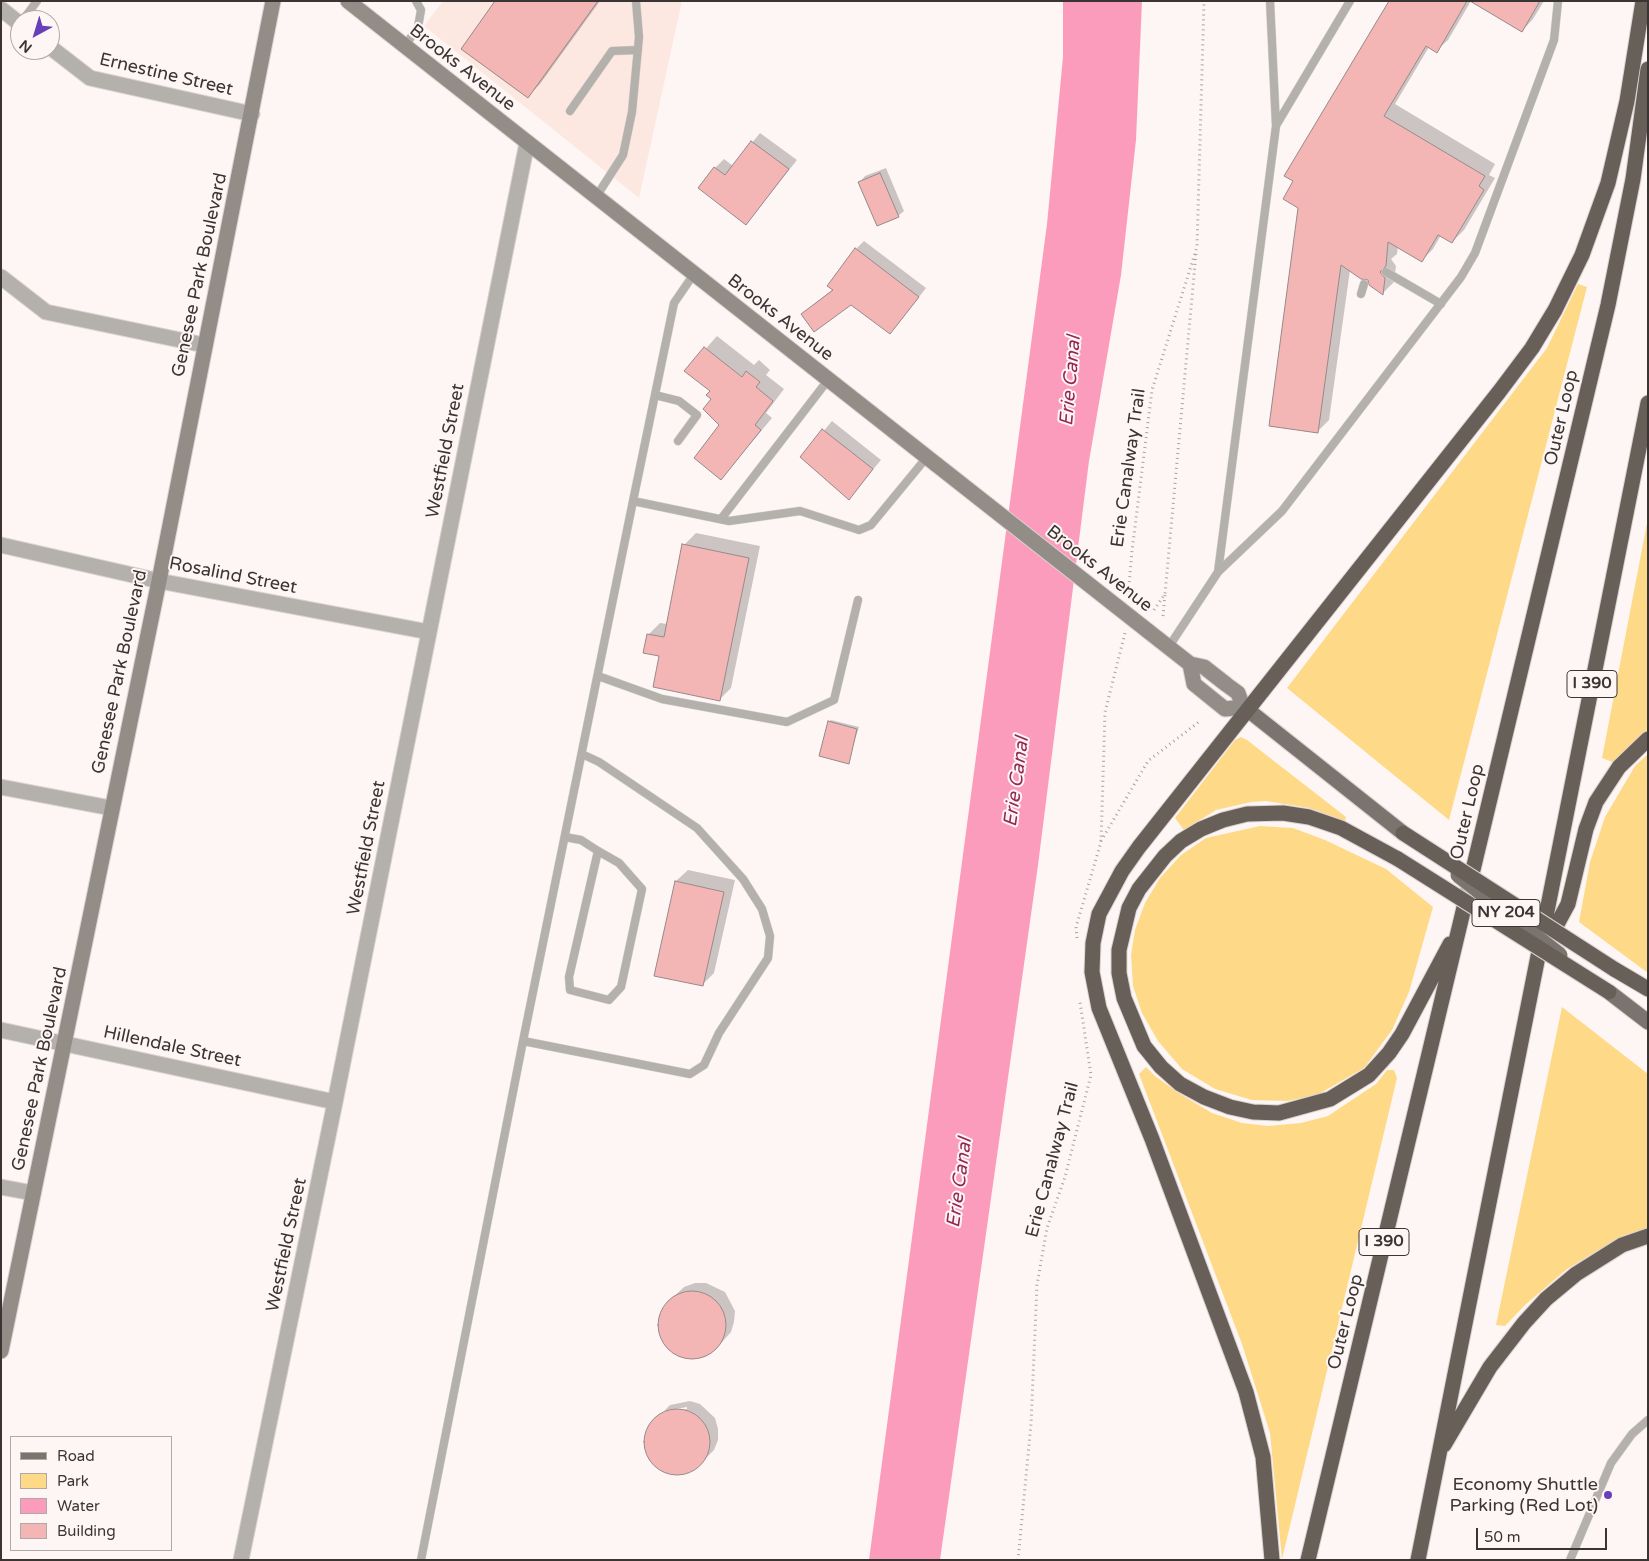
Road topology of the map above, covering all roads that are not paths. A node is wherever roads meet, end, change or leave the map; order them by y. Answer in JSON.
{"nodes":[{"id":1,"x":273,"y":1,"type":"edge"},
{"id":2,"x":348,"y":1,"type":"edge"},
{"id":3,"x":416,"y":1,"type":"edge"},
{"id":4,"x":636,"y":1,"type":"edge"},
{"id":5,"x":1270,"y":1,"type":"edge"},
{"id":6,"x":1350,"y":1,"type":"edge"},
{"id":7,"x":1558,"y":1,"type":"edge"},
{"id":8,"x":1643,"y":1,"type":"edge"},
{"id":9,"x":405,"y":46,"type":"junction"},
{"id":10,"x":638,"y":50,"type":"junction"},
{"id":11,"x":60,"y":55,"type":"edge"},
{"id":12,"x":1648,"y":70,"type":"edge"},
{"id":13,"x":570,"y":111,"type":"dead end"},
{"id":14,"x":252,"y":114,"type":"junction"},
{"id":15,"x":1276,"y":126,"type":"junction"},
{"id":16,"x":527,"y":143,"type":"junction"},
{"id":17,"x":596,"y":197,"type":"junction"},
{"id":18,"x":1386,"y":272,"type":"dead end"},
{"id":19,"x":694,"y":274,"type":"junction"},
{"id":20,"x":1,"y":277,"type":"edge"},
{"id":21,"x":1364,"y":284,"type":"dead end"},
{"id":22,"x":1361,"y":294,"type":"dead end"},
{"id":23,"x":1441,"y":304,"type":"junction"},
{"id":24,"x":204,"y":345,"type":"junction"},
{"id":25,"x":828,"y":380,"type":"junction"},
{"id":26,"x":655,"y":395,"type":"junction"},
{"id":27,"x":1648,"y":403,"type":"edge"},
{"id":28,"x":678,"y":441,"type":"dead end"},
{"id":29,"x":932,"y":461,"type":"junction"},
{"id":30,"x":634,"y":501,"type":"junction"},
{"id":31,"x":721,"y":519,"type":"junction"},
{"id":32,"x":1,"y":545,"type":"edge"},
{"id":33,"x":1218,"y":572,"type":"junction"},
{"id":34,"x":159,"y":581,"type":"junction"},
{"id":35,"x":858,"y":600,"type":"dead end"},
{"id":36,"x":429,"y":632,"type":"junction"},
{"id":37,"x":1168,"y":648,"type":"junction"},
{"id":38,"x":1190,"y":664,"type":"junction"},
{"id":39,"x":598,"y":676,"type":"junction"},
{"id":40,"x":1246,"y":708,"type":"junction"},
{"id":41,"x":1648,"y":739,"type":"edge"},
{"id":42,"x":582,"y":754,"type":"junction"},
{"id":43,"x":1,"y":786,"type":"edge"},
{"id":44,"x":111,"y":808,"type":"junction"},
{"id":45,"x":1404,"y":833,"type":"junction"},
{"id":46,"x":565,"y":837,"type":"junction"},
{"id":47,"x":598,"y":851,"type":"junction"},
{"id":48,"x":1460,"y":925,"type":"junction"},
{"id":49,"x":1536,"y":964,"type":"junction"},
{"id":50,"x":1648,"y":989,"type":"edge"},
{"id":51,"x":1608,"y":992,"type":"junction"},
{"id":52,"x":1648,"y":1022,"type":"edge"},
{"id":53,"x":1,"y":1030,"type":"edge"},
{"id":54,"x":523,"y":1041,"type":"junction"},
{"id":55,"x":65,"y":1043,"type":"junction"},
{"id":56,"x":336,"y":1102,"type":"junction"},
{"id":57,"x":1,"y":1187,"type":"edge"},
{"id":58,"x":33,"y":1193,"type":"junction"},
{"id":59,"x":1648,"y":1236,"type":"edge"},
{"id":60,"x":1,"y":1351,"type":"edge"},
{"id":61,"x":1648,"y":1420,"type":"edge"},
{"id":62,"x":1439,"y":1455,"type":"junction"},
{"id":63,"x":241,"y":1560,"type":"edge"},
{"id":64,"x":421,"y":1560,"type":"edge"},
{"id":65,"x":1272,"y":1560,"type":"edge"},
{"id":66,"x":1308,"y":1560,"type":"edge"},
{"id":67,"x":1418,"y":1560,"type":"edge"},
{"id":68,"x":1570,"y":1560,"type":"edge"}],
"edges":[{"from":1,"to":14,"type":"street","name":"Genesee Park Boulevard"},
{"from":2,"to":9,"type":"street","name":"Brooks Avenue"},
{"from":3,"to":9,"type":"lane"},
{"from":4,"to":10,"type":"lane"},
{"from":5,"to":15,"type":"lane"},
{"from":6,"to":15,"type":"lane"},
{"from":7,"to":23,"type":"lane"},
{"from":8,"to":40,"type":"highway"},
{"from":9,"to":16,"type":"street","name":"Brooks Avenue"},
{"from":10,"to":13,"type":"lane"},
{"from":10,"to":17,"type":"lane"},
{"from":11,"to":14,"type":"street","name":"Ernestine Street"},
{"from":12,"to":48,"type":"highway","name":"Outer Loop","number":"I 390"},
{"from":14,"to":24,"type":"street","name":"Genesee Park Boulevard"},
{"from":15,"to":33,"type":"lane"},
{"from":16,"to":17,"type":"street","name":"Brooks Avenue"},
{"from":16,"to":36,"type":"street","name":"Westfield Street"},
{"from":17,"to":19,"type":"street","name":"Brooks Avenue"},
{"from":18,"to":23,"type":"lane"},
{"from":19,"to":25,"type":"street","name":"Brooks Avenue"},
{"from":19,"to":26,"type":"lane"},
{"from":20,"to":24,"type":"street"},
{"from":21,"to":22,"type":"lane"},
{"from":23,"to":33,"type":"lane"},
{"from":24,"to":34,"type":"street","name":"Genesee Park Boulevard"},
{"from":25,"to":29,"type":"street","name":"Brooks Avenue"},
{"from":25,"to":31,"type":"lane"},
{"from":26,"to":28,"type":"lane"},
{"from":26,"to":30,"type":"lane"},
{"from":27,"to":49,"type":"highway","number":"I 390"},
{"from":29,"to":31,"type":"lane"},
{"from":29,"to":37,"type":"street","name":"Brooks Avenue","bridge":true},
{"from":30,"to":31,"type":"lane"},
{"from":30,"to":39,"type":"lane"},
{"from":32,"to":34,"type":"street","name":"Rosalind Street"},
{"from":33,"to":37,"type":"lane"},
{"from":34,"to":36,"type":"street","name":"Rosalind Street"},
{"from":34,"to":44,"type":"street","name":"Genesee Park Boulevard"},
{"from":35,"to":39,"type":"lane"},
{"from":36,"to":56,"type":"street","name":"Westfield Street"},
{"from":37,"to":38,"type":"street","name":"Brooks Avenue"},
{"from":38,"to":40,"type":"street","name":"Brooks Avenue"},
{"from":38,"to":40,"type":"street"},
{"from":39,"to":42,"type":"lane"},
{"from":40,"to":45,"type":"main road","name":"Brooks Avenue","number":"NY 204"},
{"from":40,"to":65,"type":"highway"},
{"from":41,"to":49,"type":"highway"},
{"from":42,"to":46,"type":"lane"},
{"from":42,"to":54,"type":"lane"},
{"from":43,"to":44,"type":"street"},
{"from":44,"to":55,"type":"street","name":"Genesee Park Boulevard"},
{"from":45,"to":50,"type":"highway","bridge":true},
{"from":45,"to":51,"type":"main road","name":"Brooks Avenue","number":"NY 204","bridge":true},
{"from":46,"to":47,"type":"lane"},
{"from":46,"to":54,"type":"lane"},
{"from":47,"to":47,"type":"lane"},
{"from":48,"to":51,"type":"highway","bridge":true},
{"from":48,"to":66,"type":"highway","name":"Outer Loop","number":"I 390"},
{"from":49,"to":62,"type":"highway","number":"I 390"},
{"from":51,"to":52,"type":"main road","name":"Brooks Avenue","number":"NY 204"},
{"from":53,"to":55,"type":"street","name":"Hillendale Street"},
{"from":54,"to":64,"type":"lane"},
{"from":55,"to":56,"type":"street","name":"Hillendale Street"},
{"from":55,"to":58,"type":"street","name":"Genesee Park Boulevard"},
{"from":56,"to":63,"type":"street","name":"Westfield Street"},
{"from":57,"to":58,"type":"street"},
{"from":58,"to":60,"type":"street","name":"Genesee Park Boulevard"},
{"from":59,"to":62,"type":"highway"},
{"from":61,"to":68,"type":"lane"},
{"from":62,"to":67,"type":"highway","number":"I 390"}]}
